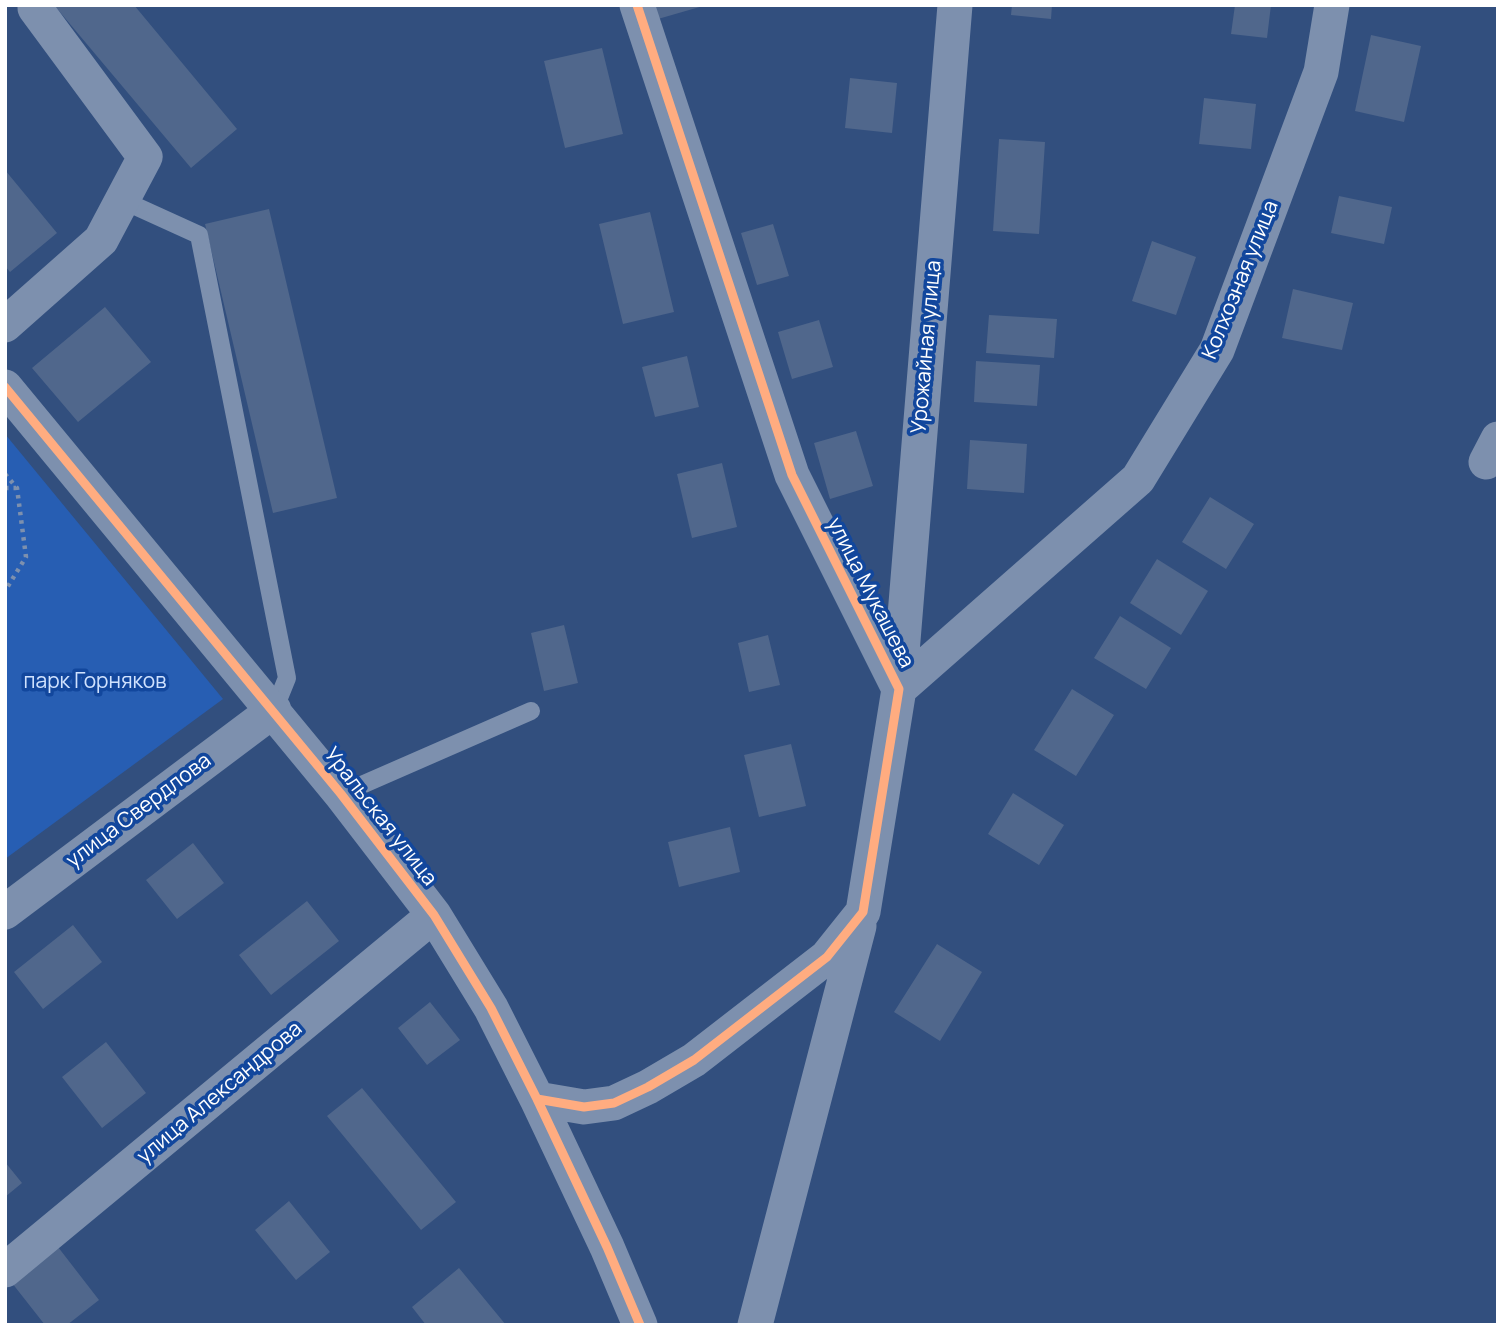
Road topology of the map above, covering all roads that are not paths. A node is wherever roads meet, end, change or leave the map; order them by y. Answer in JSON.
{"nodes":[{"id":1,"x":35,"y":5,"type":"edge"},
{"id":2,"x":637,"y":5,"type":"edge"},
{"id":3,"x":955,"y":5,"type":"edge"},
{"id":4,"x":1332,"y":5,"type":"edge"},
{"id":5,"x":122,"y":200,"type":"junction"},
{"id":6,"x":5,"y":325,"type":"edge"},
{"id":7,"x":5,"y":387,"type":"edge"},
{"id":8,"x":899,"y":689,"type":"junction"},
{"id":9,"x":274,"y":710,"type":"junction"},
{"id":10,"x":531,"y":710,"type":"dead end"},
{"id":11,"x":341,"y":794,"type":"junction"},
{"id":12,"x":5,"y":912,"type":"edge"},
{"id":13,"x":863,"y":912,"type":"junction"},
{"id":14,"x":434,"y":915,"type":"junction"},
{"id":15,"x":537,"y":1099,"type":"junction"},
{"id":16,"x":5,"y":1270,"type":"edge"},
{"id":17,"x":640,"y":1325,"type":"edge"},
{"id":18,"x":755,"y":1325,"type":"edge"}],
"edges":[{"from":1,"to":5,"type":"street"},
{"from":2,"to":8,"type":"street","name":"улица Мукашева"},
{"from":3,"to":8,"type":"street","name":"Урожайная улица"},
{"from":4,"to":8,"type":"street","name":"Колхозная улица"},
{"from":5,"to":6,"type":"street"},
{"from":5,"to":9,"type":"lane"},
{"from":7,"to":9,"type":"street","name":"Уральская улица"},
{"from":8,"to":13,"type":"street","name":"улица Мукашева"},
{"from":9,"to":11,"type":"street","name":"Уральская улица"},
{"from":9,"to":12,"type":"street","name":"улица Свердлова"},
{"from":10,"to":11,"type":"lane"},
{"from":11,"to":14,"type":"street","name":"Уральская улица"},
{"from":13,"to":15,"type":"street","name":"улица Мукашева"},
{"from":13,"to":18,"type":"street"},
{"from":14,"to":15,"type":"street","name":"Уральская улица"},
{"from":14,"to":16,"type":"street","name":"улица Александрова"},
{"from":15,"to":17,"type":"street","name":"Уральская улица"}]}
